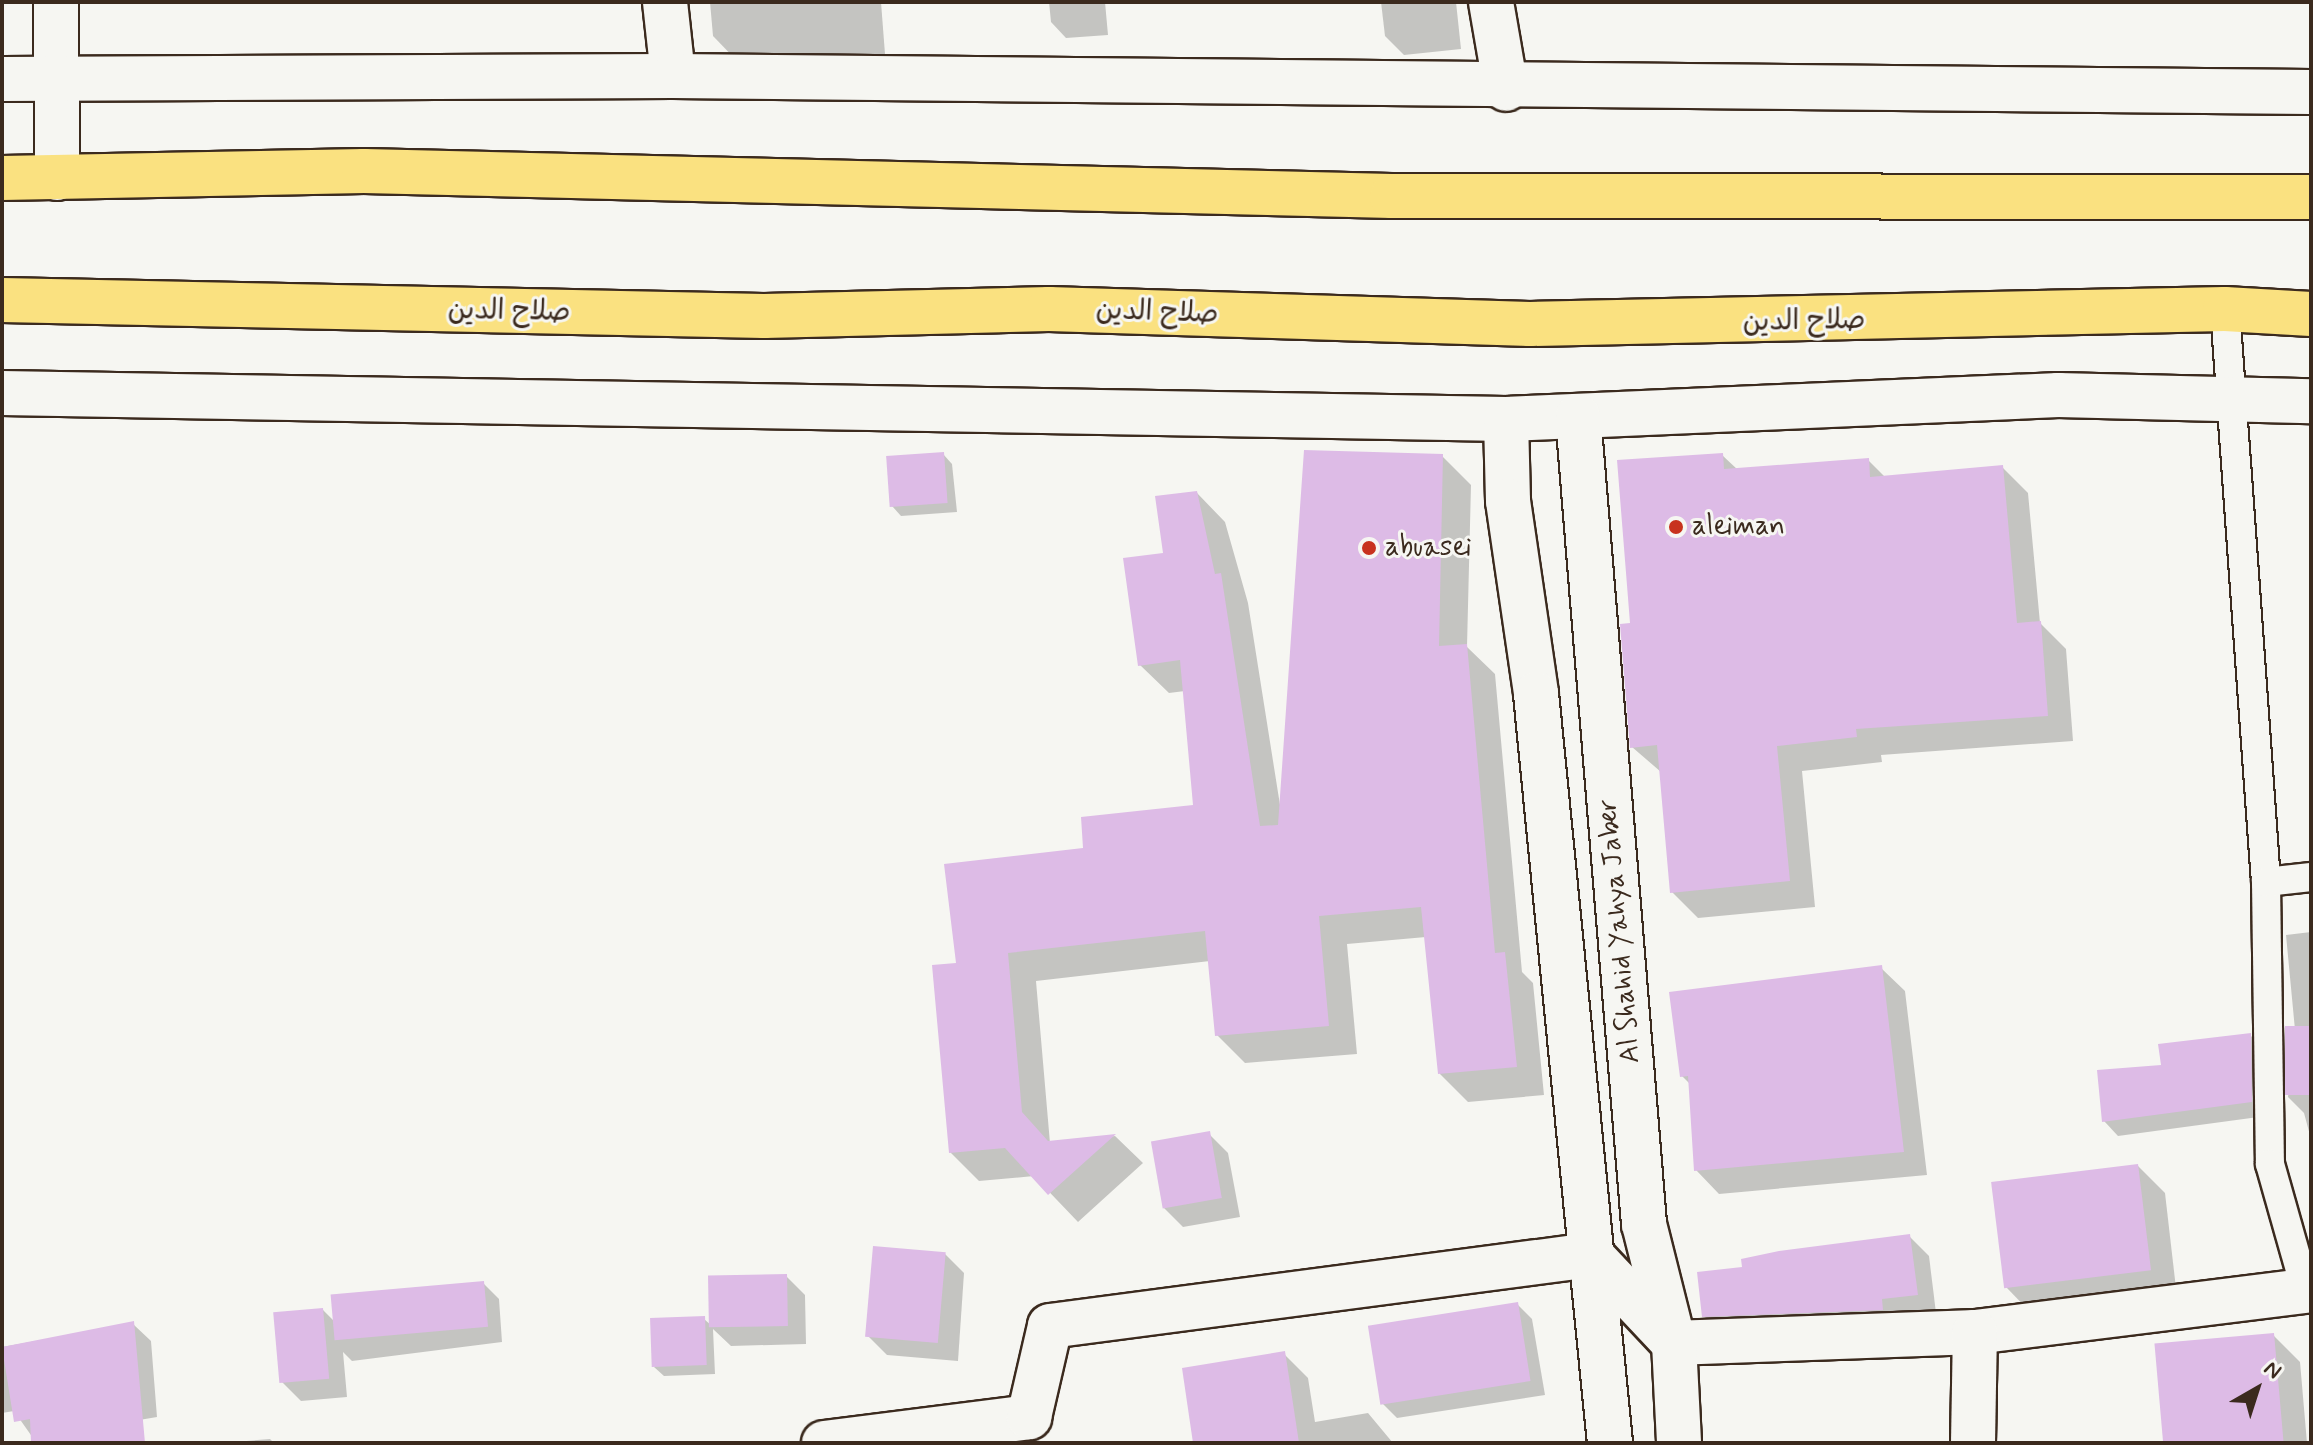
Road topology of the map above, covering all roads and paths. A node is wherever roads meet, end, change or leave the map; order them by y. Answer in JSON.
{"nodes":[{"id":1,"x":56,"y":2,"type":"edge"},
{"id":2,"x":665,"y":2,"type":"edge"},
{"id":3,"x":1491,"y":2,"type":"edge"},
{"id":4,"x":673,"y":76,"type":"junction"},
{"id":5,"x":2,"y":79,"type":"edge"},
{"id":6,"x":54,"y":79,"type":"junction"},
{"id":7,"x":1506,"y":89,"type":"junction"},
{"id":8,"x":2311,"y":92,"type":"edge"},
{"id":9,"x":2,"y":178,"type":"edge"},
{"id":10,"x":57,"y":178,"type":"junction"},
{"id":11,"x":2311,"y":197,"type":"edge"},
{"id":12,"x":2,"y":300,"type":"edge"},
{"id":13,"x":2225,"y":309,"type":"junction"},
{"id":14,"x":2311,"y":314,"type":"edge"},
{"id":15,"x":2,"y":393,"type":"edge"},
{"id":16,"x":2234,"y":399,"type":"junction"},
{"id":17,"x":2311,"y":401,"type":"edge"},
{"id":18,"x":1578,"y":416,"type":"junction"},
{"id":19,"x":1506,"y":419,"type":"junction"},
{"id":20,"x":2311,"y":877,"type":"edge"},
{"id":21,"x":2266,"y":882,"type":"junction"},
{"id":22,"x":1591,"y":1255,"type":"junction"},
{"id":23,"x":2309,"y":1297,"type":"edge"},
{"id":24,"x":1975,"y":1332,"type":"junction"},
{"id":25,"x":1674,"y":1343,"type":"junction"},
{"id":26,"x":824,"y":1443,"type":"edge"},
{"id":27,"x":1610,"y":1443,"type":"edge"},
{"id":28,"x":1679,"y":1443,"type":"edge"},
{"id":29,"x":1973,"y":1443,"type":"edge"}],
"edges":[{"from":1,"to":6,"type":"street"},
{"from":2,"to":4,"type":"street"},
{"from":3,"to":7,"type":"street"},
{"from":4,"to":6,"type":"street"},
{"from":4,"to":7,"type":"street"},
{"from":5,"to":6,"type":"street"},
{"from":6,"to":10,"type":"street"},
{"from":7,"to":8,"type":"street"},
{"from":9,"to":10,"type":"highway"},
{"from":10,"to":11,"type":"highway"},
{"from":12,"to":13,"type":"highway","name":"صلاح الدين"},
{"from":13,"to":14,"type":"highway","name":"صلاح الدين"},
{"from":13,"to":16,"type":"lane"},
{"from":15,"to":19,"type":"street"},
{"from":16,"to":17,"type":"street"},
{"from":16,"to":18,"type":"street"},
{"from":16,"to":21,"type":"lane"},
{"from":18,"to":19,"type":"street"},
{"from":18,"to":25,"type":"street","name":"Al Shahid Yahya Jaber"},
{"from":19,"to":22,"type":"street","name":"Al Shahid Yahya Jaber"},
{"from":20,"to":21,"type":"lane"},
{"from":21,"to":23,"type":"lane"},
{"from":22,"to":25,"type":"street"},
{"from":22,"to":26,"type":"street"},
{"from":22,"to":27,"type":"street","name":"Al Shahid Yahya Jaber"},
{"from":23,"to":24,"type":"street"},
{"from":24,"to":25,"type":"street"},
{"from":24,"to":29,"type":"street"},
{"from":25,"to":28,"type":"street","name":"Al Shahid Yahya Jaber"}]}
